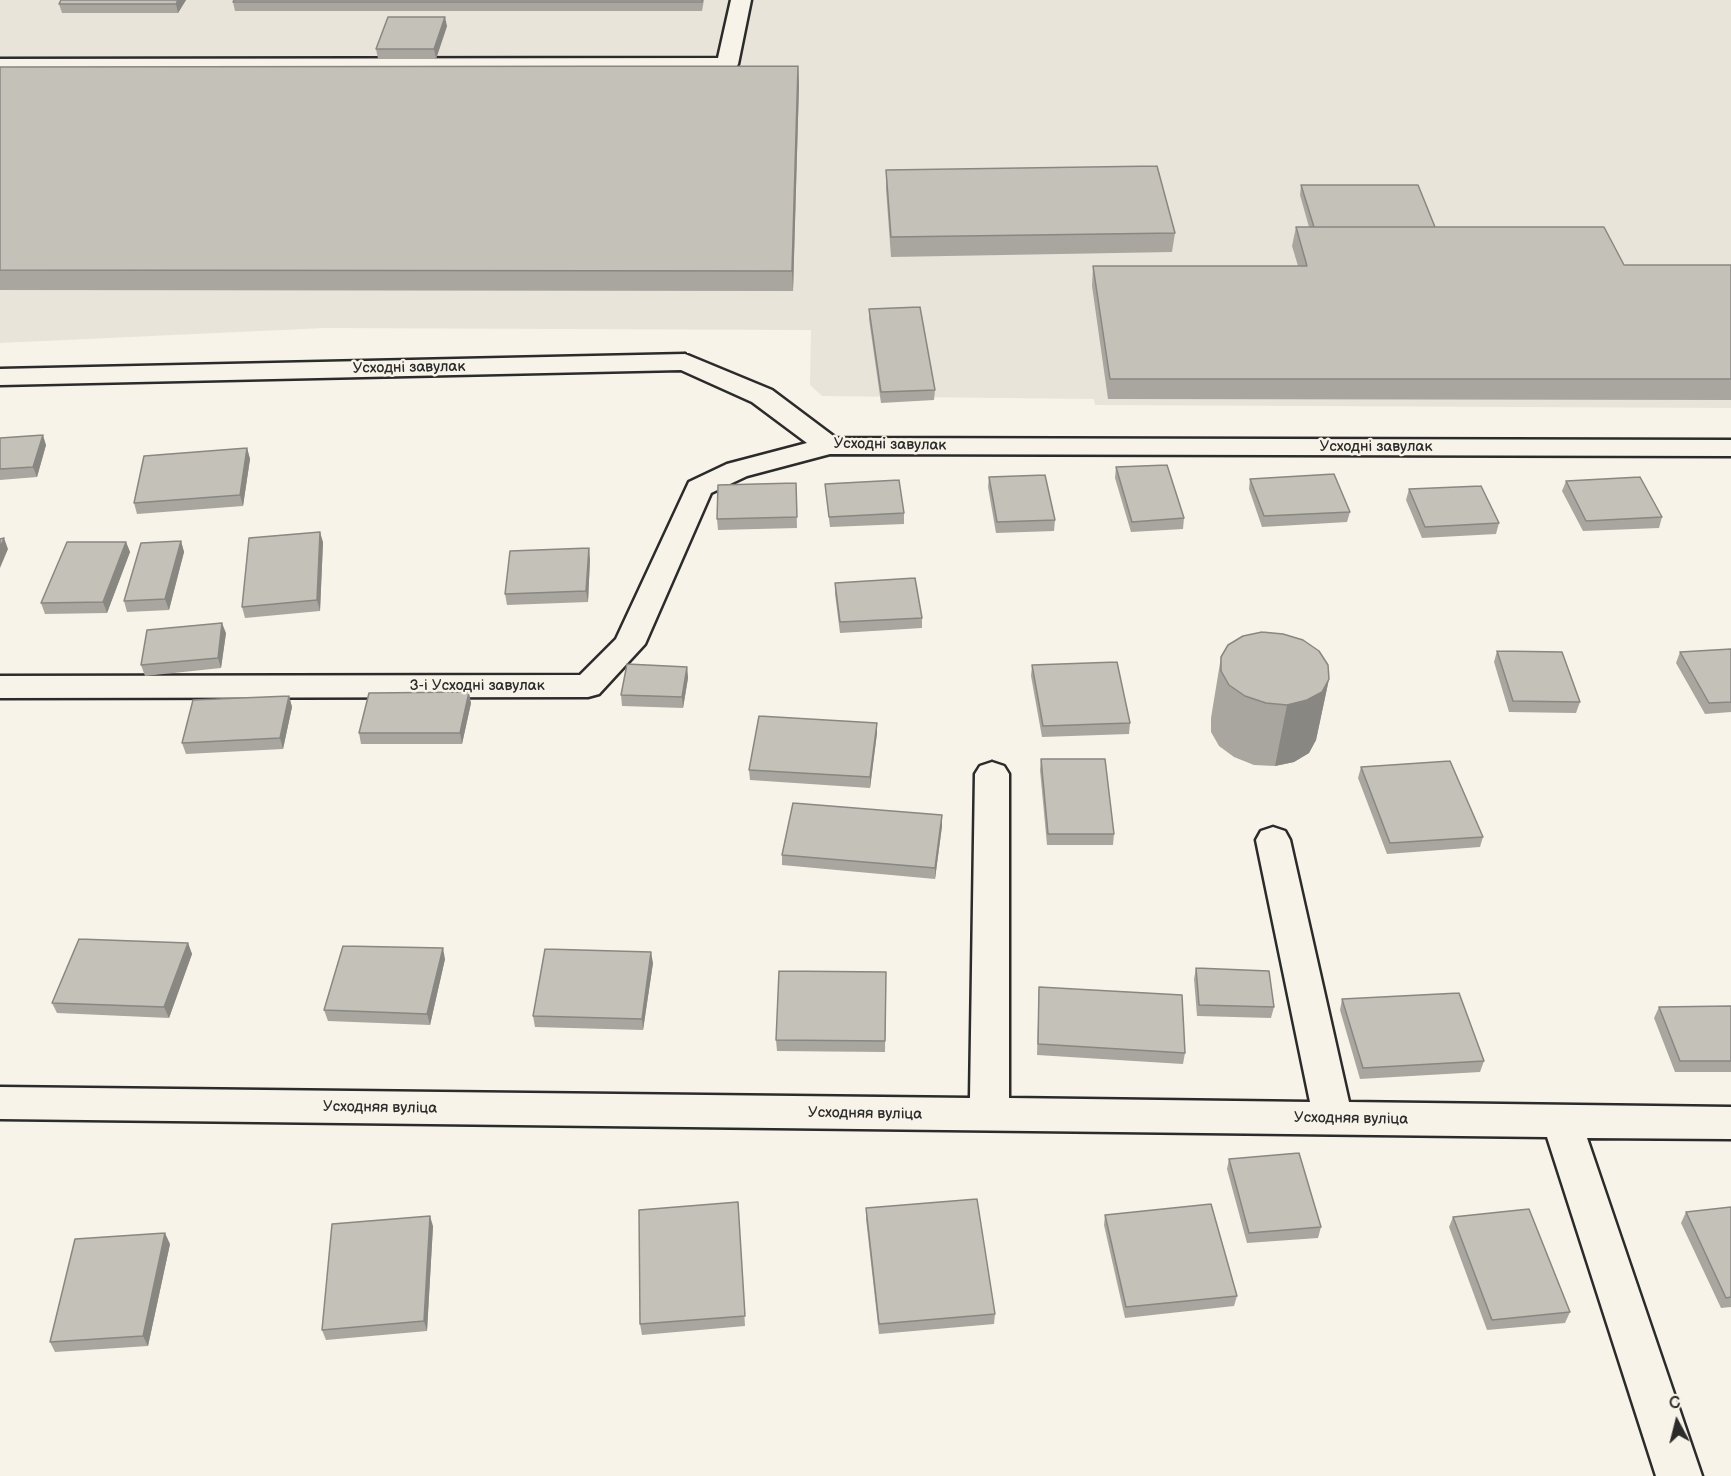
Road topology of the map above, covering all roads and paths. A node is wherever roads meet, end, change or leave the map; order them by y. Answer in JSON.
{"nodes":[{"id":1,"x":741,"y":0,"type":"edge"},
{"id":2,"x":0,"y":65,"type":"edge"},
{"id":3,"x":0,"y":377,"type":"edge"},
{"id":4,"x":829,"y":446,"type":"junction"},
{"id":5,"x":1731,"y":448,"type":"edge"},
{"id":6,"x":0,"y":687,"type":"edge"},
{"id":7,"x":992,"y":774,"type":"dead end"},
{"id":8,"x":1273,"y":840,"type":"dead end"},
{"id":9,"x":0,"y":1103,"type":"edge"},
{"id":10,"x":989,"y":1115,"type":"junction"},
{"id":11,"x":1333,"y":1119,"type":"junction"},
{"id":12,"x":1562,"y":1122,"type":"junction"},
{"id":13,"x":1731,"y":1123,"type":"edge"},
{"id":14,"x":1679,"y":1476,"type":"edge"}],
"edges":[{"from":1,"to":2,"type":"street"},
{"from":3,"to":4,"type":"street","name":"Усходні завулак"},
{"from":4,"to":5,"type":"street","name":"Усходні завулак"},
{"from":4,"to":6,"type":"street","name":"3-і Усходні завулак"},
{"from":7,"to":10,"type":"street"},
{"from":8,"to":11,"type":"street"},
{"from":9,"to":10,"type":"street","name":"Усходняя вуліца"},
{"from":10,"to":11,"type":"street","name":"Усходняя вуліца"},
{"from":11,"to":12,"type":"street","name":"Усходняя вуліца"},
{"from":12,"to":13,"type":"street","name":"Усходняя вуліца"},
{"from":12,"to":14,"type":"street"}]}
